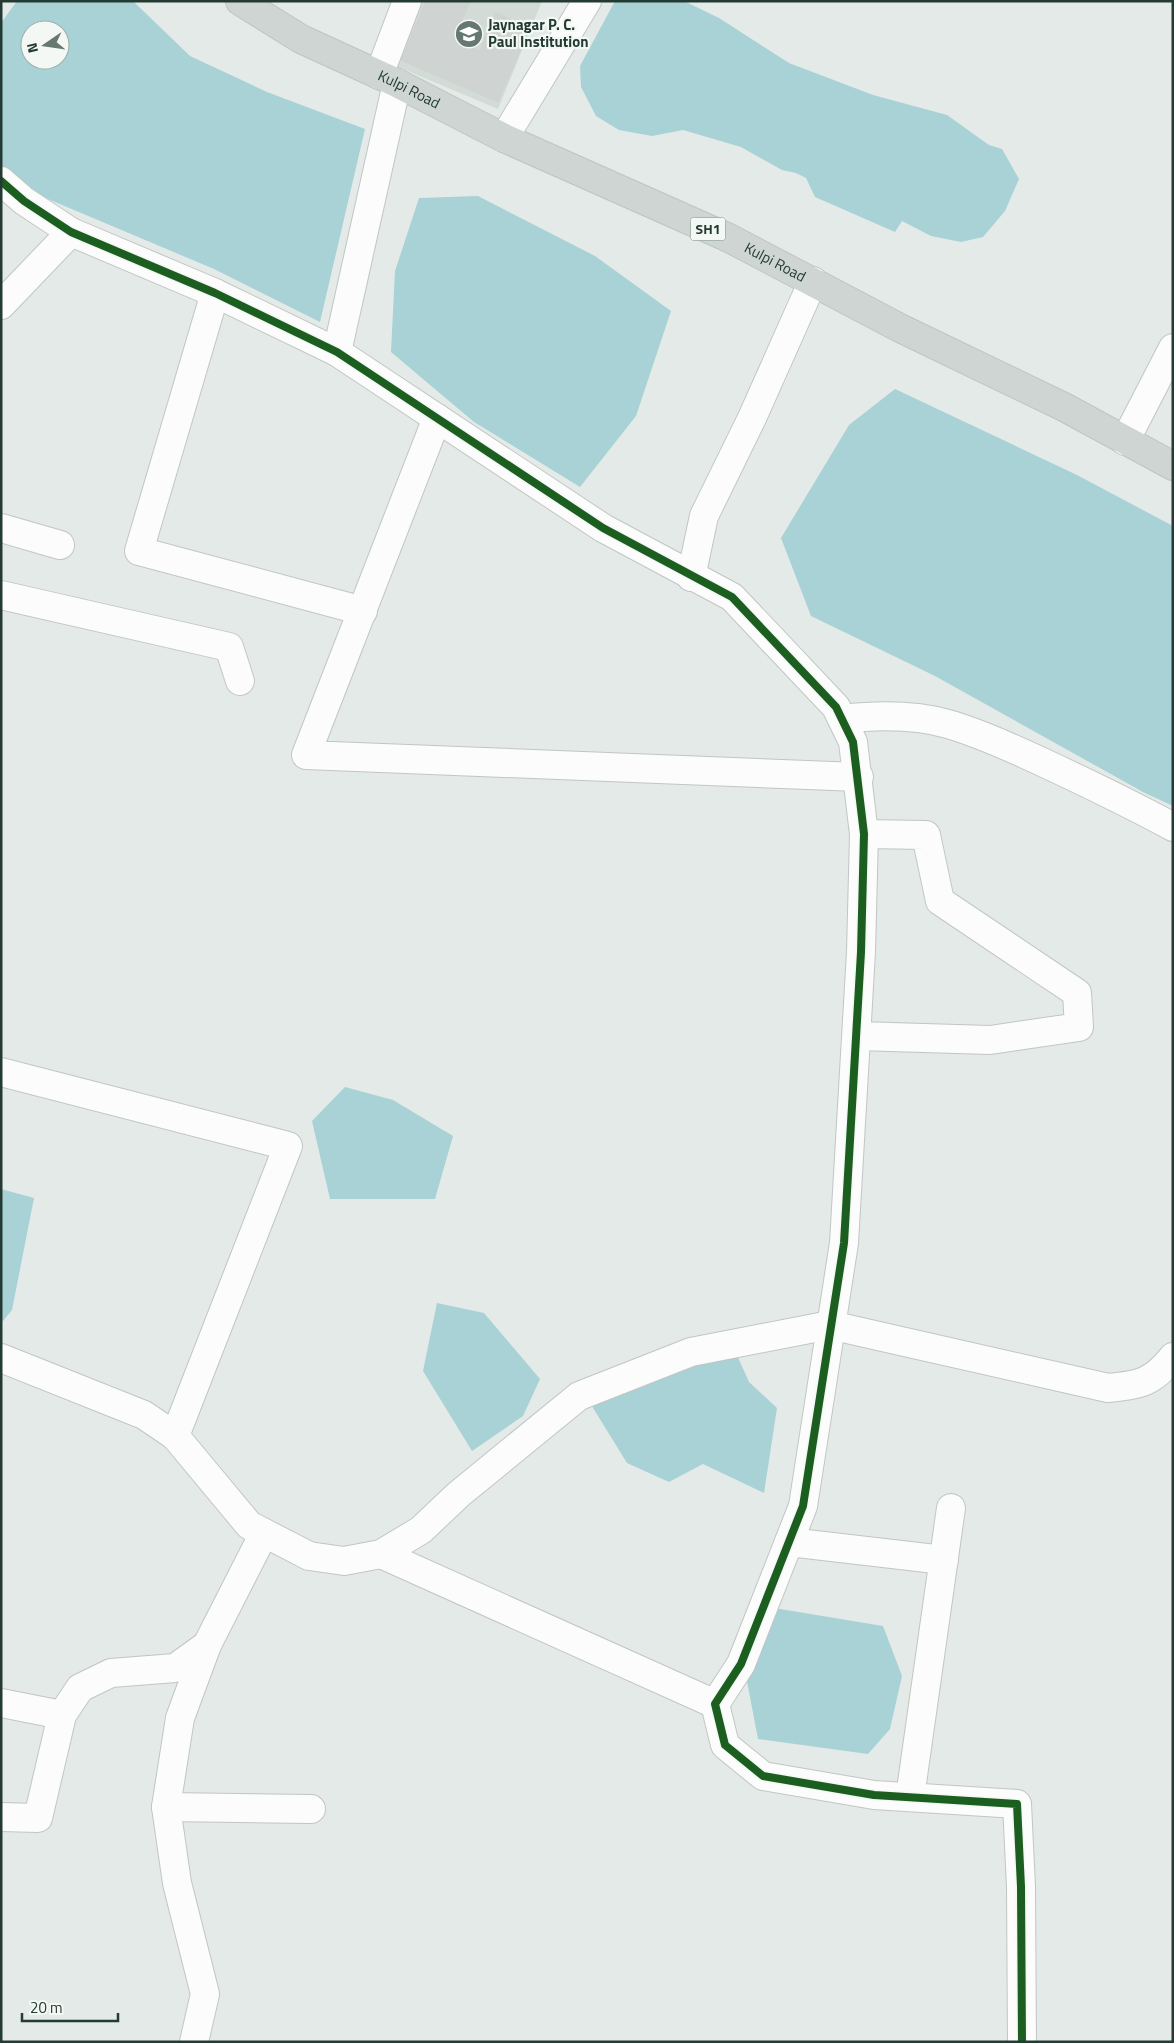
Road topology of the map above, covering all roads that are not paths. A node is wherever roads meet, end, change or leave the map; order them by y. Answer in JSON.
{"nodes":[{"id":1,"x":240,"y":1,"type":"edge"},
{"id":2,"x":407,"y":1,"type":"edge"},
{"id":3,"x":587,"y":1,"type":"edge"},
{"id":4,"x":388,"y":79,"type":"junction"},
{"id":5,"x":504,"y":138,"type":"junction"},
{"id":6,"x":1,"y":181,"type":"edge"},
{"id":7,"x":71,"y":232,"type":"junction"},
{"id":8,"x":814,"y":281,"type":"junction"},
{"id":9,"x":215,"y":293,"type":"junction"},
{"id":10,"x":1,"y":305,"type":"edge"},
{"id":11,"x":1173,"y":348,"type":"edge"},
{"id":12,"x":336,"y":352,"type":"junction"},
{"id":13,"x":437,"y":418,"type":"junction"},
{"id":14,"x":1125,"y":441,"type":"junction"},
{"id":15,"x":1173,"y":466,"type":"edge"},
{"id":16,"x":1,"y":528,"type":"edge"},
{"id":17,"x":60,"y":545,"type":"dead end"},
{"id":18,"x":691,"y":577,"type":"junction"},
{"id":19,"x":1,"y":595,"type":"edge"},
{"id":20,"x":363,"y":610,"type":"junction"},
{"id":21,"x":240,"y":681,"type":"dead end"},
{"id":22,"x":842,"y":719,"type":"junction"},
{"id":23,"x":859,"y":778,"type":"junction"},
{"id":24,"x":1173,"y":827,"type":"edge"},
{"id":25,"x":864,"y":834,"type":"junction"},
{"id":26,"x":857,"y":1036,"type":"junction"},
{"id":27,"x":1,"y":1072,"type":"edge"},
{"id":28,"x":830,"y":1326,"type":"junction"},
{"id":29,"x":1173,"y":1357,"type":"edge"},
{"id":30,"x":1,"y":1358,"type":"edge"},
{"id":31,"x":175,"y":1436,"type":"junction"},
{"id":32,"x":951,"y":1508,"type":"dead end"},
{"id":33,"x":264,"y":1533,"type":"junction"},
{"id":34,"x":789,"y":1542,"type":"junction"},
{"id":35,"x":381,"y":1554,"type":"junction"},
{"id":36,"x":944,"y":1560,"type":"junction"},
{"id":37,"x":207,"y":1644,"type":"junction"},
{"id":38,"x":1,"y":1703,"type":"edge"},
{"id":39,"x":715,"y":1704,"type":"junction"},
{"id":40,"x":62,"y":1715,"type":"junction"},
{"id":41,"x":910,"y":1797,"type":"junction"},
{"id":42,"x":166,"y":1807,"type":"junction"},
{"id":43,"x":311,"y":1809,"type":"dead end"},
{"id":44,"x":1,"y":1817,"type":"edge"},
{"id":45,"x":194,"y":2042,"type":"edge"},
{"id":46,"x":1022,"y":2042,"type":"edge"}],
"edges":[{"from":1,"to":4,"type":"main road","name":"Kulpi Road","number":"SH1"},
{"from":2,"to":4,"type":"street"},
{"from":3,"to":5,"type":"street"},
{"from":4,"to":5,"type":"main road","name":"Kulpi Road","number":"SH1"},
{"from":4,"to":12,"type":"street"},
{"from":5,"to":8,"type":"main road","name":"Kulpi Road","number":"SH1"},
{"from":6,"to":7,"type":"street"},
{"from":7,"to":9,"type":"street"},
{"from":7,"to":10,"type":"street"},
{"from":8,"to":14,"type":"main road","name":"Kulpi Road","number":"SH1"},
{"from":8,"to":18,"type":"street"},
{"from":9,"to":12,"type":"street"},
{"from":9,"to":20,"type":"street"},
{"from":11,"to":14,"type":"street"},
{"from":12,"to":13,"type":"street"},
{"from":13,"to":18,"type":"street"},
{"from":13,"to":20,"type":"street"},
{"from":14,"to":15,"type":"main road","name":"Kulpi Road","number":"SH1"},
{"from":16,"to":17,"type":"street"},
{"from":18,"to":22,"type":"street"},
{"from":19,"to":21,"type":"street"},
{"from":20,"to":23,"type":"street"},
{"from":22,"to":23,"type":"street"},
{"from":22,"to":24,"type":"street"},
{"from":23,"to":25,"type":"street"},
{"from":25,"to":26,"type":"street"},
{"from":25,"to":26,"type":"street"},
{"from":26,"to":28,"type":"street"},
{"from":27,"to":31,"type":"street"},
{"from":28,"to":29,"type":"street"},
{"from":28,"to":34,"type":"street"},
{"from":28,"to":35,"type":"street"},
{"from":30,"to":31,"type":"street"},
{"from":31,"to":33,"type":"street"},
{"from":32,"to":36,"type":"street"},
{"from":33,"to":35,"type":"street"},
{"from":33,"to":37,"type":"street"},
{"from":34,"to":36,"type":"street"},
{"from":34,"to":39,"type":"street"},
{"from":35,"to":39,"type":"street"},
{"from":36,"to":41,"type":"street"},
{"from":37,"to":40,"type":"street"},
{"from":37,"to":42,"type":"street"},
{"from":38,"to":40,"type":"street"},
{"from":39,"to":41,"type":"street"},
{"from":40,"to":44,"type":"street"},
{"from":41,"to":46,"type":"street"},
{"from":42,"to":43,"type":"street"},
{"from":42,"to":45,"type":"street"}]}
